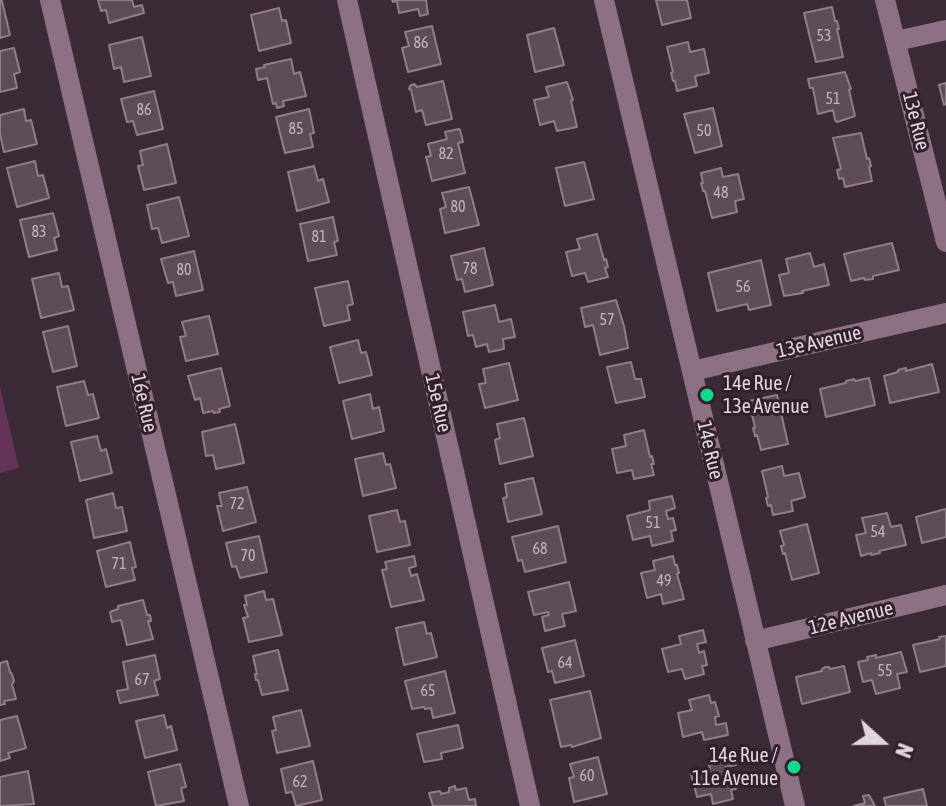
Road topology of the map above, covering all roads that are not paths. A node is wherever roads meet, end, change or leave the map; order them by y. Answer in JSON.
{"nodes":[{"id":1,"x":50,"y":0,"type":"edge"},
{"id":2,"x":347,"y":0,"type":"edge"},
{"id":3,"x":604,"y":0,"type":"edge"},
{"id":4,"x":885,"y":0,"type":"edge"},
{"id":5,"x":946,"y":30,"type":"edge"},
{"id":6,"x":896,"y":41,"type":"junction"},
{"id":7,"x":946,"y":242,"type":"edge"},
{"id":8,"x":946,"y":313,"type":"edge"},
{"id":9,"x":692,"y":371,"type":"junction"},
{"id":10,"x":946,"y":595,"type":"edge"},
{"id":11,"x":755,"y":641,"type":"junction"},
{"id":12,"x":239,"y":806,"type":"edge"},
{"id":13,"x":530,"y":806,"type":"edge"},
{"id":14,"x":795,"y":806,"type":"edge"}],
"edges":[{"from":1,"to":12,"type":"street","name":"16e Rue"},
{"from":2,"to":13,"type":"street","name":"15e Rue"},
{"from":3,"to":9,"type":"street","name":"14e Rue"},
{"from":4,"to":6,"type":"street","name":"13e Rue"},
{"from":5,"to":6,"type":"street"},
{"from":6,"to":7,"type":"street","name":"13e Rue"},
{"from":8,"to":9,"type":"street","name":"13e Avenue"},
{"from":9,"to":11,"type":"street","name":"14e Rue"},
{"from":10,"to":11,"type":"street","name":"12e Avenue"},
{"from":11,"to":14,"type":"street","name":"14e Rue"}]}
